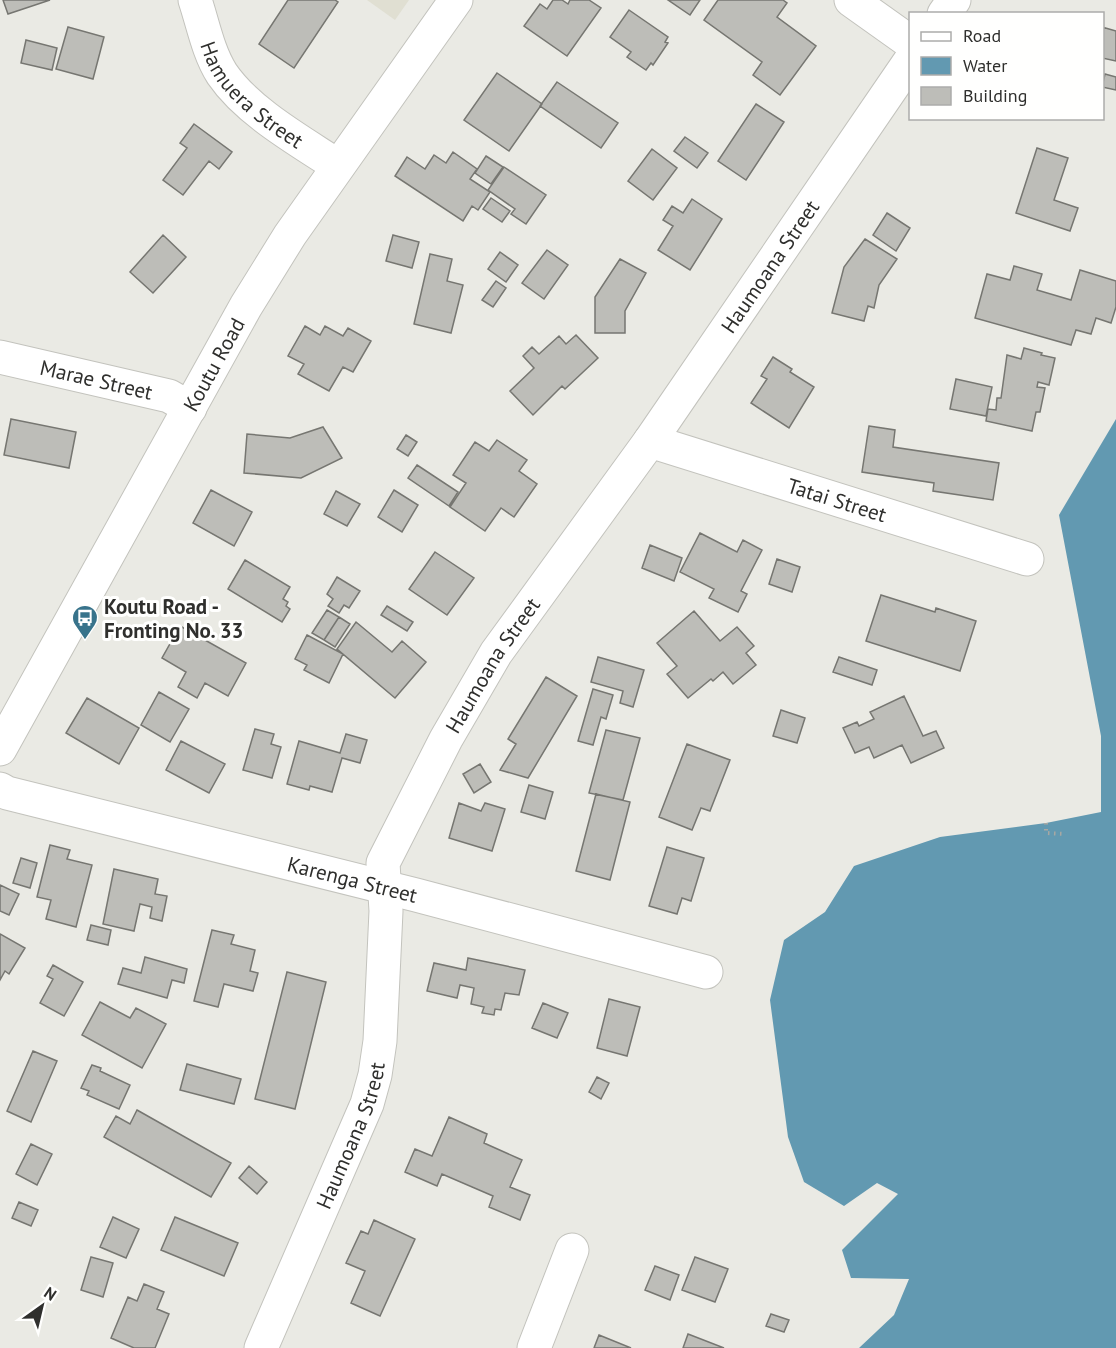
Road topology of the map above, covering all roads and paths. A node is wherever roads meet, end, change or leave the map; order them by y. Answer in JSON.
{"nodes":[{"id":1,"x":195,"y":0,"type":"edge"},
{"id":2,"x":456,"y":0,"type":"edge"},
{"id":3,"x":851,"y":0,"type":"edge"},
{"id":4,"x":909,"y":41,"type":"edge"},
{"id":5,"x":909,"y":63,"type":"edge"},
{"id":6,"x":338,"y":166,"type":"junction"},
{"id":7,"x":0,"y":357,"type":"edge"},
{"id":8,"x":190,"y":408,"type":"junction"},
{"id":9,"x":650,"y":441,"type":"junction"},
{"id":10,"x":1027,"y":559,"type":"dead end"},
{"id":11,"x":0,"y":749,"type":"edge"},
{"id":12,"x":0,"y":789,"type":"edge"},
{"id":13,"x":1046,"y":823,"type":"dead end"},
{"id":14,"x":1066,"y":834,"type":"dead end"},
{"id":15,"x":385,"y":887,"type":"junction"},
{"id":16,"x":706,"y":972,"type":"dead end"},
{"id":17,"x":572,"y":1250,"type":"dead end"},
{"id":18,"x":261,"y":1348,"type":"edge"},
{"id":19,"x":534,"y":1348,"type":"edge"}],
"edges":[{"from":1,"to":6,"type":"street","name":"Hamuera Street"},
{"from":2,"to":6,"type":"street","name":"Koutu Road"},
{"from":3,"to":4,"type":"street"},
{"from":5,"to":9,"type":"street","name":"Haumoana Street"},
{"from":6,"to":8,"type":"street","name":"Koutu Road"},
{"from":7,"to":8,"type":"street","name":"Marae Street"},
{"from":8,"to":11,"type":"street","name":"Koutu Road"},
{"from":9,"to":10,"type":"street","name":"Tatai Street"},
{"from":9,"to":15,"type":"street","name":"Haumoana Street"},
{"from":12,"to":15,"type":"street","name":"Karenga Street"},
{"from":13,"to":14,"type":"path"},
{"from":15,"to":16,"type":"street","name":"Karenga Street"},
{"from":15,"to":18,"type":"street","name":"Haumoana Street"},
{"from":17,"to":19,"type":"street"}]}
